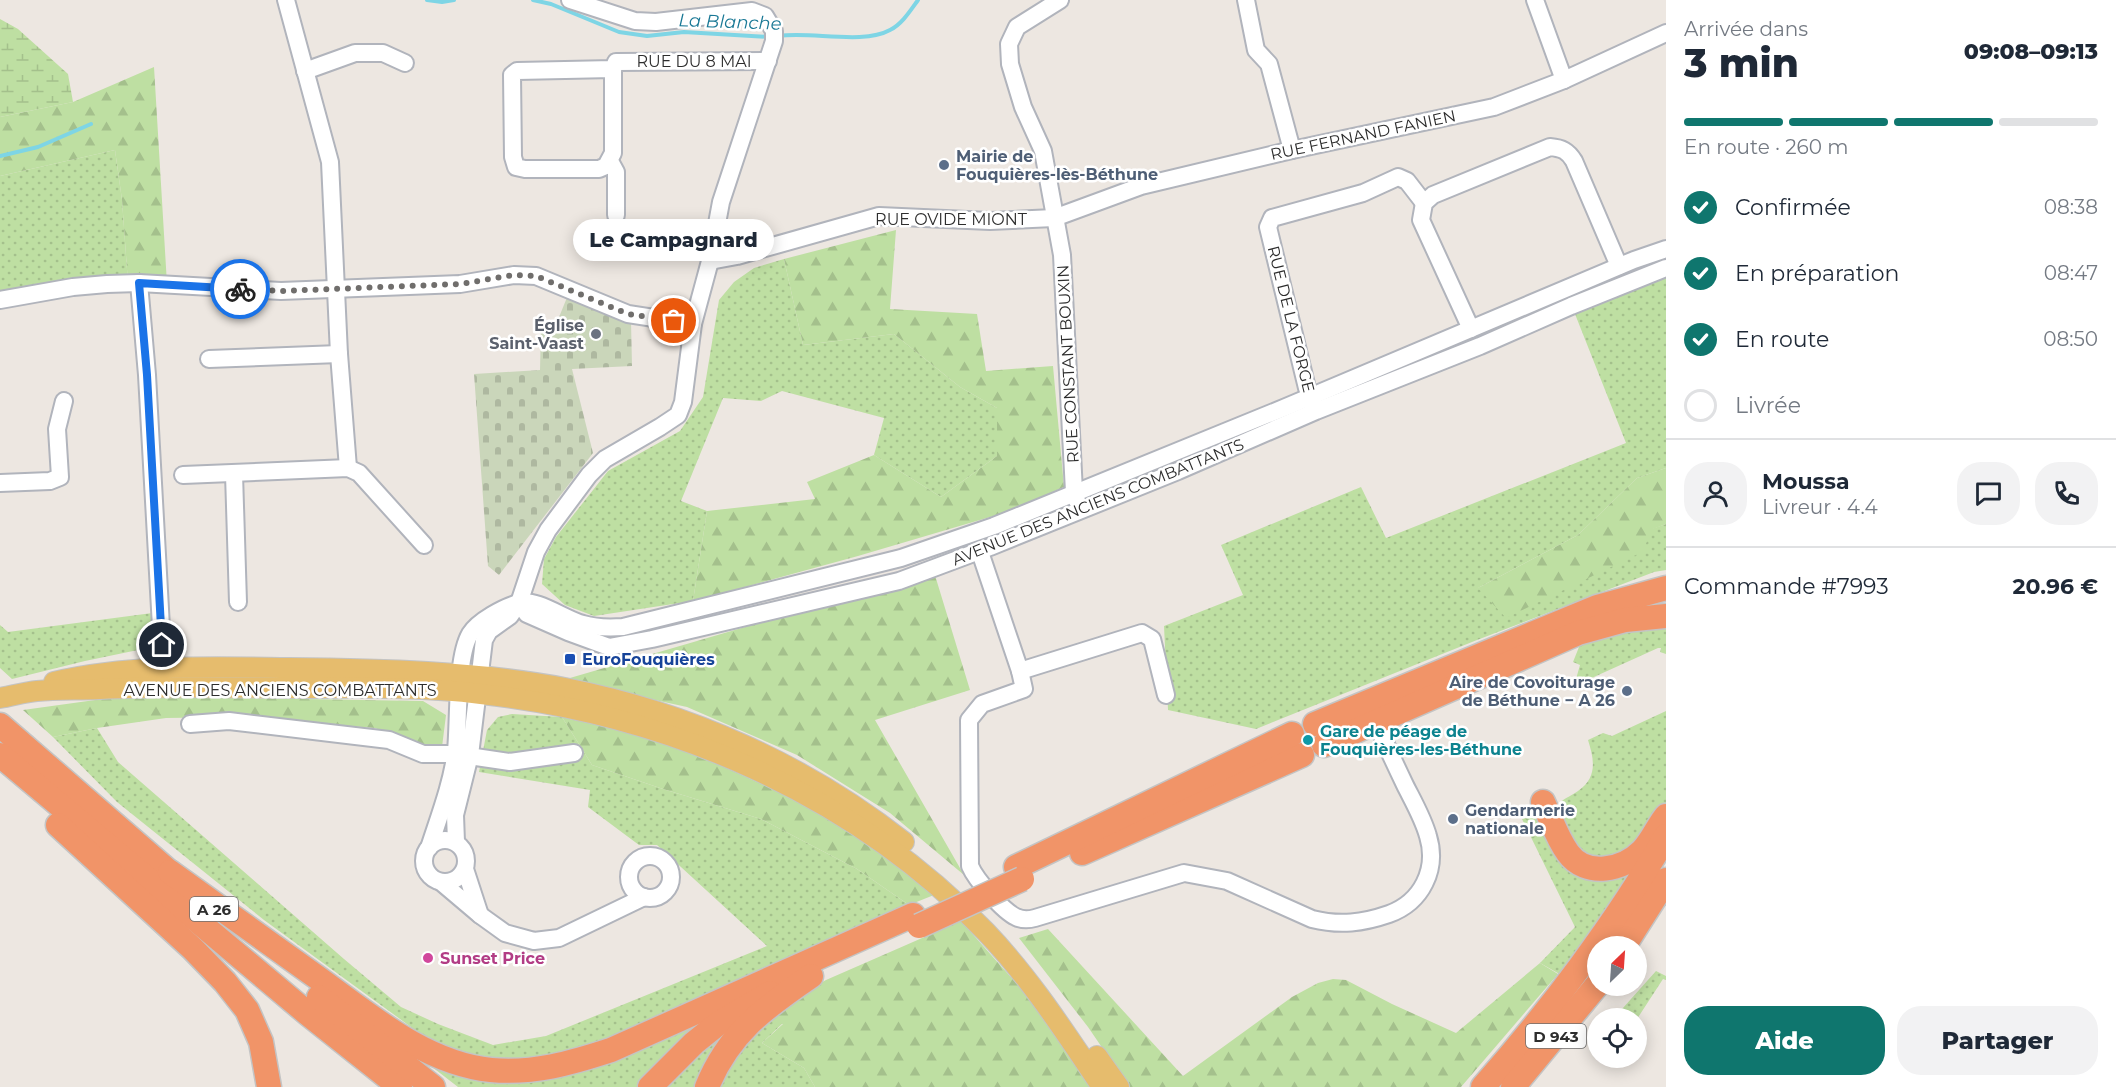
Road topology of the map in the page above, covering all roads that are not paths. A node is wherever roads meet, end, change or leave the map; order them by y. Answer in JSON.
{"nodes":[{"id":1,"x":286,"y":0,"type":"edge"},
{"id":2,"x":570,"y":0,"type":"edge"},
{"id":3,"x":1060,"y":0,"type":"edge"},
{"id":4,"x":1246,"y":0,"type":"edge"},
{"id":5,"x":1535,"y":0,"type":"edge"},
{"id":6,"x":757,"y":6,"type":"edge"},
{"id":7,"x":1666,"y":33,"type":"edge"},
{"id":8,"x":768,"y":61,"type":"junction"},
{"id":9,"x":405,"y":63,"type":"dead end"},
{"id":10,"x":613,"y":69,"type":"junction"},
{"id":11,"x":305,"y":71,"type":"junction"},
{"id":12,"x":1564,"y":80,"type":"junction"},
{"id":13,"x":1292,"y":150,"type":"junction"},
{"id":14,"x":610,"y":161,"type":"junction"},
{"id":15,"x":1424,"y":203,"type":"junction"},
{"id":16,"x":616,"y":215,"type":"dead end"},
{"id":17,"x":1054,"y":218,"type":"junction"},
{"id":18,"x":1666,"y":249,"type":"edge"},
{"id":19,"x":710,"y":261,"type":"junction"},
{"id":20,"x":1619,"y":266,"type":"junction"},
{"id":21,"x":1666,"y":268,"type":"edge"},
{"id":22,"x":139,"y":283,"type":"junction"},
{"id":23,"x":337,"y":289,"type":"junction"},
{"id":24,"x":0,"y":300,"type":"edge"},
{"id":25,"x":693,"y":324,"type":"junction"},
{"id":26,"x":1471,"y":329,"type":"junction"},
{"id":27,"x":339,"y":354,"type":"junction"},
{"id":28,"x":209,"y":359,"type":"dead end"},
{"id":29,"x":64,"y":401,"type":"dead end"},
{"id":30,"x":1313,"y":404,"type":"junction"},
{"id":31,"x":348,"y":468,"type":"junction"},
{"id":32,"x":234,"y":474,"type":"junction"},
{"id":33,"x":183,"y":475,"type":"dead end"},
{"id":34,"x":0,"y":483,"type":"edge"},
{"id":35,"x":1074,"y":492,"type":"junction"},
{"id":36,"x":1081,"y":510,"type":"junction"},
{"id":37,"x":424,"y":545,"type":"dead end"},
{"id":38,"x":980,"y":552,"type":"junction"},
{"id":39,"x":1666,"y":588,"type":"edge"},
{"id":40,"x":238,"y":602,"type":"dead end"},
{"id":41,"x":519,"y":603,"type":"junction"},
{"id":42,"x":1666,"y":616,"type":"edge"},
{"id":43,"x":162,"y":645,"type":"dead end"},
{"id":44,"x":1020,"y":670,"type":"junction"},
{"id":45,"x":470,"y":684,"type":"junction"},
{"id":46,"x":1166,"y":695,"type":"dead end"},
{"id":47,"x":0,"y":698,"type":"edge"},
{"id":48,"x":1376,"y":722,"type":"junction"},
{"id":49,"x":190,"y":724,"type":"dead end"},
{"id":50,"x":0,"y":725,"type":"edge"},
{"id":51,"x":1297,"y":744,"type":"dead end"},
{"id":52,"x":574,"y":753,"type":"dead end"},
{"id":53,"x":463,"y":754,"type":"junction"},
{"id":54,"x":0,"y":755,"type":"edge"},
{"id":55,"x":0,"y":770,"type":"edge"},
{"id":56,"x":1543,"y":802,"type":"dead end"},
{"id":57,"x":1666,"y":816,"type":"edge"},
{"id":58,"x":1666,"y":836,"type":"edge"},
{"id":59,"x":456,"y":842,"type":"junction"},
{"id":60,"x":429,"y":848,"type":"junction"},
{"id":61,"x":465,"y":869,"type":"junction"},
{"id":62,"x":170,"y":872,"type":"junction"},
{"id":63,"x":1666,"y":880,"type":"edge"},
{"id":64,"x":441,"y":882,"type":"junction"},
{"id":65,"x":644,"y":897,"type":"dead end"},
{"id":66,"x":480,"y":915,"type":"junction"},
{"id":67,"x":1630,"y":936,"type":"edge"},
{"id":68,"x":805,"y":971,"type":"junction"},
{"id":69,"x":1588,"y":996,"type":"edge"},
{"id":70,"x":269,"y":1087,"type":"edge"},
{"id":71,"x":400,"y":1087,"type":"edge"},
{"id":72,"x":433,"y":1087,"type":"edge"},
{"id":73,"x":640,"y":1087,"type":"edge"},
{"id":74,"x":650,"y":1087,"type":"edge"},
{"id":75,"x":707,"y":1087,"type":"edge"},
{"id":76,"x":1102,"y":1087,"type":"edge"},
{"id":77,"x":1119,"y":1087,"type":"edge"},
{"id":78,"x":1483,"y":1087,"type":"edge"},
{"id":79,"x":1513,"y":1087,"type":"edge"}],
"edges":[{"from":1,"to":11,"type":"street"},
{"from":2,"to":6,"type":"street"},
{"from":3,"to":17,"type":"street","name":"RUE CONSTANT BOUXIN"},
{"from":4,"to":13,"type":"street"},
{"from":5,"to":12,"type":"street"},
{"from":6,"to":8,"type":"street"},
{"from":7,"to":12,"type":"street","name":"RUE FERNAND FANIEN"},
{"from":8,"to":10,"type":"street","name":"RUE DU 8 MAI"},
{"from":8,"to":19,"type":"street"},
{"from":9,"to":11,"type":"street"},
{"from":10,"to":14,"type":"street"},
{"from":10,"to":14,"type":"street","name":"RUE DU 8 MAI"},
{"from":11,"to":23,"type":"street"},
{"from":12,"to":13,"type":"street","name":"RUE FERNAND FANIEN"},
{"from":13,"to":17,"type":"street","name":"RUE FERNAND FANIEN"},
{"from":14,"to":16,"type":"street"},
{"from":15,"to":20,"type":"street"},
{"from":15,"to":26,"type":"street"},
{"from":15,"to":30,"type":"street","name":"RUE DE LA FORGE"},
{"from":17,"to":19,"type":"street","name":"RUE OVIDE MIONT"},
{"from":17,"to":35,"type":"street","name":"RUE CONSTANT BOUXIN"},
{"from":18,"to":20,"type":"street","name":"AVENUE DES ANCIENS COMBATTANTS"},
{"from":19,"to":25,"type":"street"},
{"from":20,"to":26,"type":"street","name":"AVENUE DES ANCIENS COMBATTANTS"},
{"from":21,"to":30,"type":"street","name":"AVENUE DES ANCIENS COMBATTANTS"},
{"from":22,"to":23,"type":"street"},
{"from":22,"to":24,"type":"street"},
{"from":22,"to":43,"type":"street"},
{"from":23,"to":25,"type":"street"},
{"from":23,"to":27,"type":"street"},
{"from":25,"to":41,"type":"street"},
{"from":26,"to":30,"type":"street","name":"AVENUE DES ANCIENS COMBATTANTS"},
{"from":27,"to":28,"type":"street"},
{"from":27,"to":31,"type":"street"},
{"from":29,"to":34,"type":"street"},
{"from":30,"to":35,"type":"street","name":"AVENUE DES ANCIENS COMBATTANTS"},
{"from":30,"to":36,"type":"street","name":"AVENUE DES ANCIENS COMBATTANTS"},
{"from":31,"to":32,"type":"street"},
{"from":31,"to":37,"type":"street"},
{"from":32,"to":33,"type":"street"},
{"from":32,"to":40,"type":"street"},
{"from":35,"to":36,"type":"street","name":"RUE CONSTANT BOUXIN"},
{"from":35,"to":41,"type":"street","name":"AVENUE DES ANCIENS COMBATTANTS"},
{"from":36,"to":38,"type":"street","name":"AVENUE DES ANCIENS COMBATTANTS"},
{"from":38,"to":41,"type":"street","name":"AVENUE DES ANCIENS COMBATTANTS"},
{"from":38,"to":44,"type":"street"},
{"from":39,"to":48,"type":"highway"},
{"from":41,"to":45,"type":"street"},
{"from":42,"to":48,"type":"highway"},
{"from":44,"to":46,"type":"street"},
{"from":44,"to":48,"type":"street"},
{"from":45,"to":47,"type":"main road","name":"AVENUE DES ANCIENS COMBATTANTS"},
{"from":45,"to":53,"type":"street"},
{"from":45,"to":76,"type":"main road"},
{"from":45,"to":77,"type":"main road"},
{"from":49,"to":53,"type":"street"},
{"from":50,"to":62,"type":"highway","number":"A 26"},
{"from":51,"to":68,"type":"highway"},
{"from":52,"to":53,"type":"street"},
{"from":53,"to":59,"type":"street"},
{"from":53,"to":60,"type":"street"},
{"from":54,"to":71,"type":"highway","number":"A 26"},
{"from":55,"to":70,"type":"highway"},
{"from":56,"to":57,"type":"highway"},
{"from":58,"to":78,"type":"highway","number":"D 943"},
{"from":59,"to":60,"type":"street"},
{"from":59,"to":61,"type":"street"},
{"from":60,"to":64,"type":"street"},
{"from":61,"to":64,"type":"street"},
{"from":61,"to":66,"type":"street"},
{"from":62,"to":68,"type":"highway"},
{"from":62,"to":72,"type":"highway","number":"A 26"},
{"from":63,"to":67,"type":"highway"},
{"from":64,"to":66,"type":"street"},
{"from":65,"to":66,"type":"street"},
{"from":68,"to":73,"type":"highway"},
{"from":68,"to":74,"type":"highway"},
{"from":68,"to":75,"type":"highway"},
{"from":69,"to":79,"type":"highway","number":"D 943"}]}
